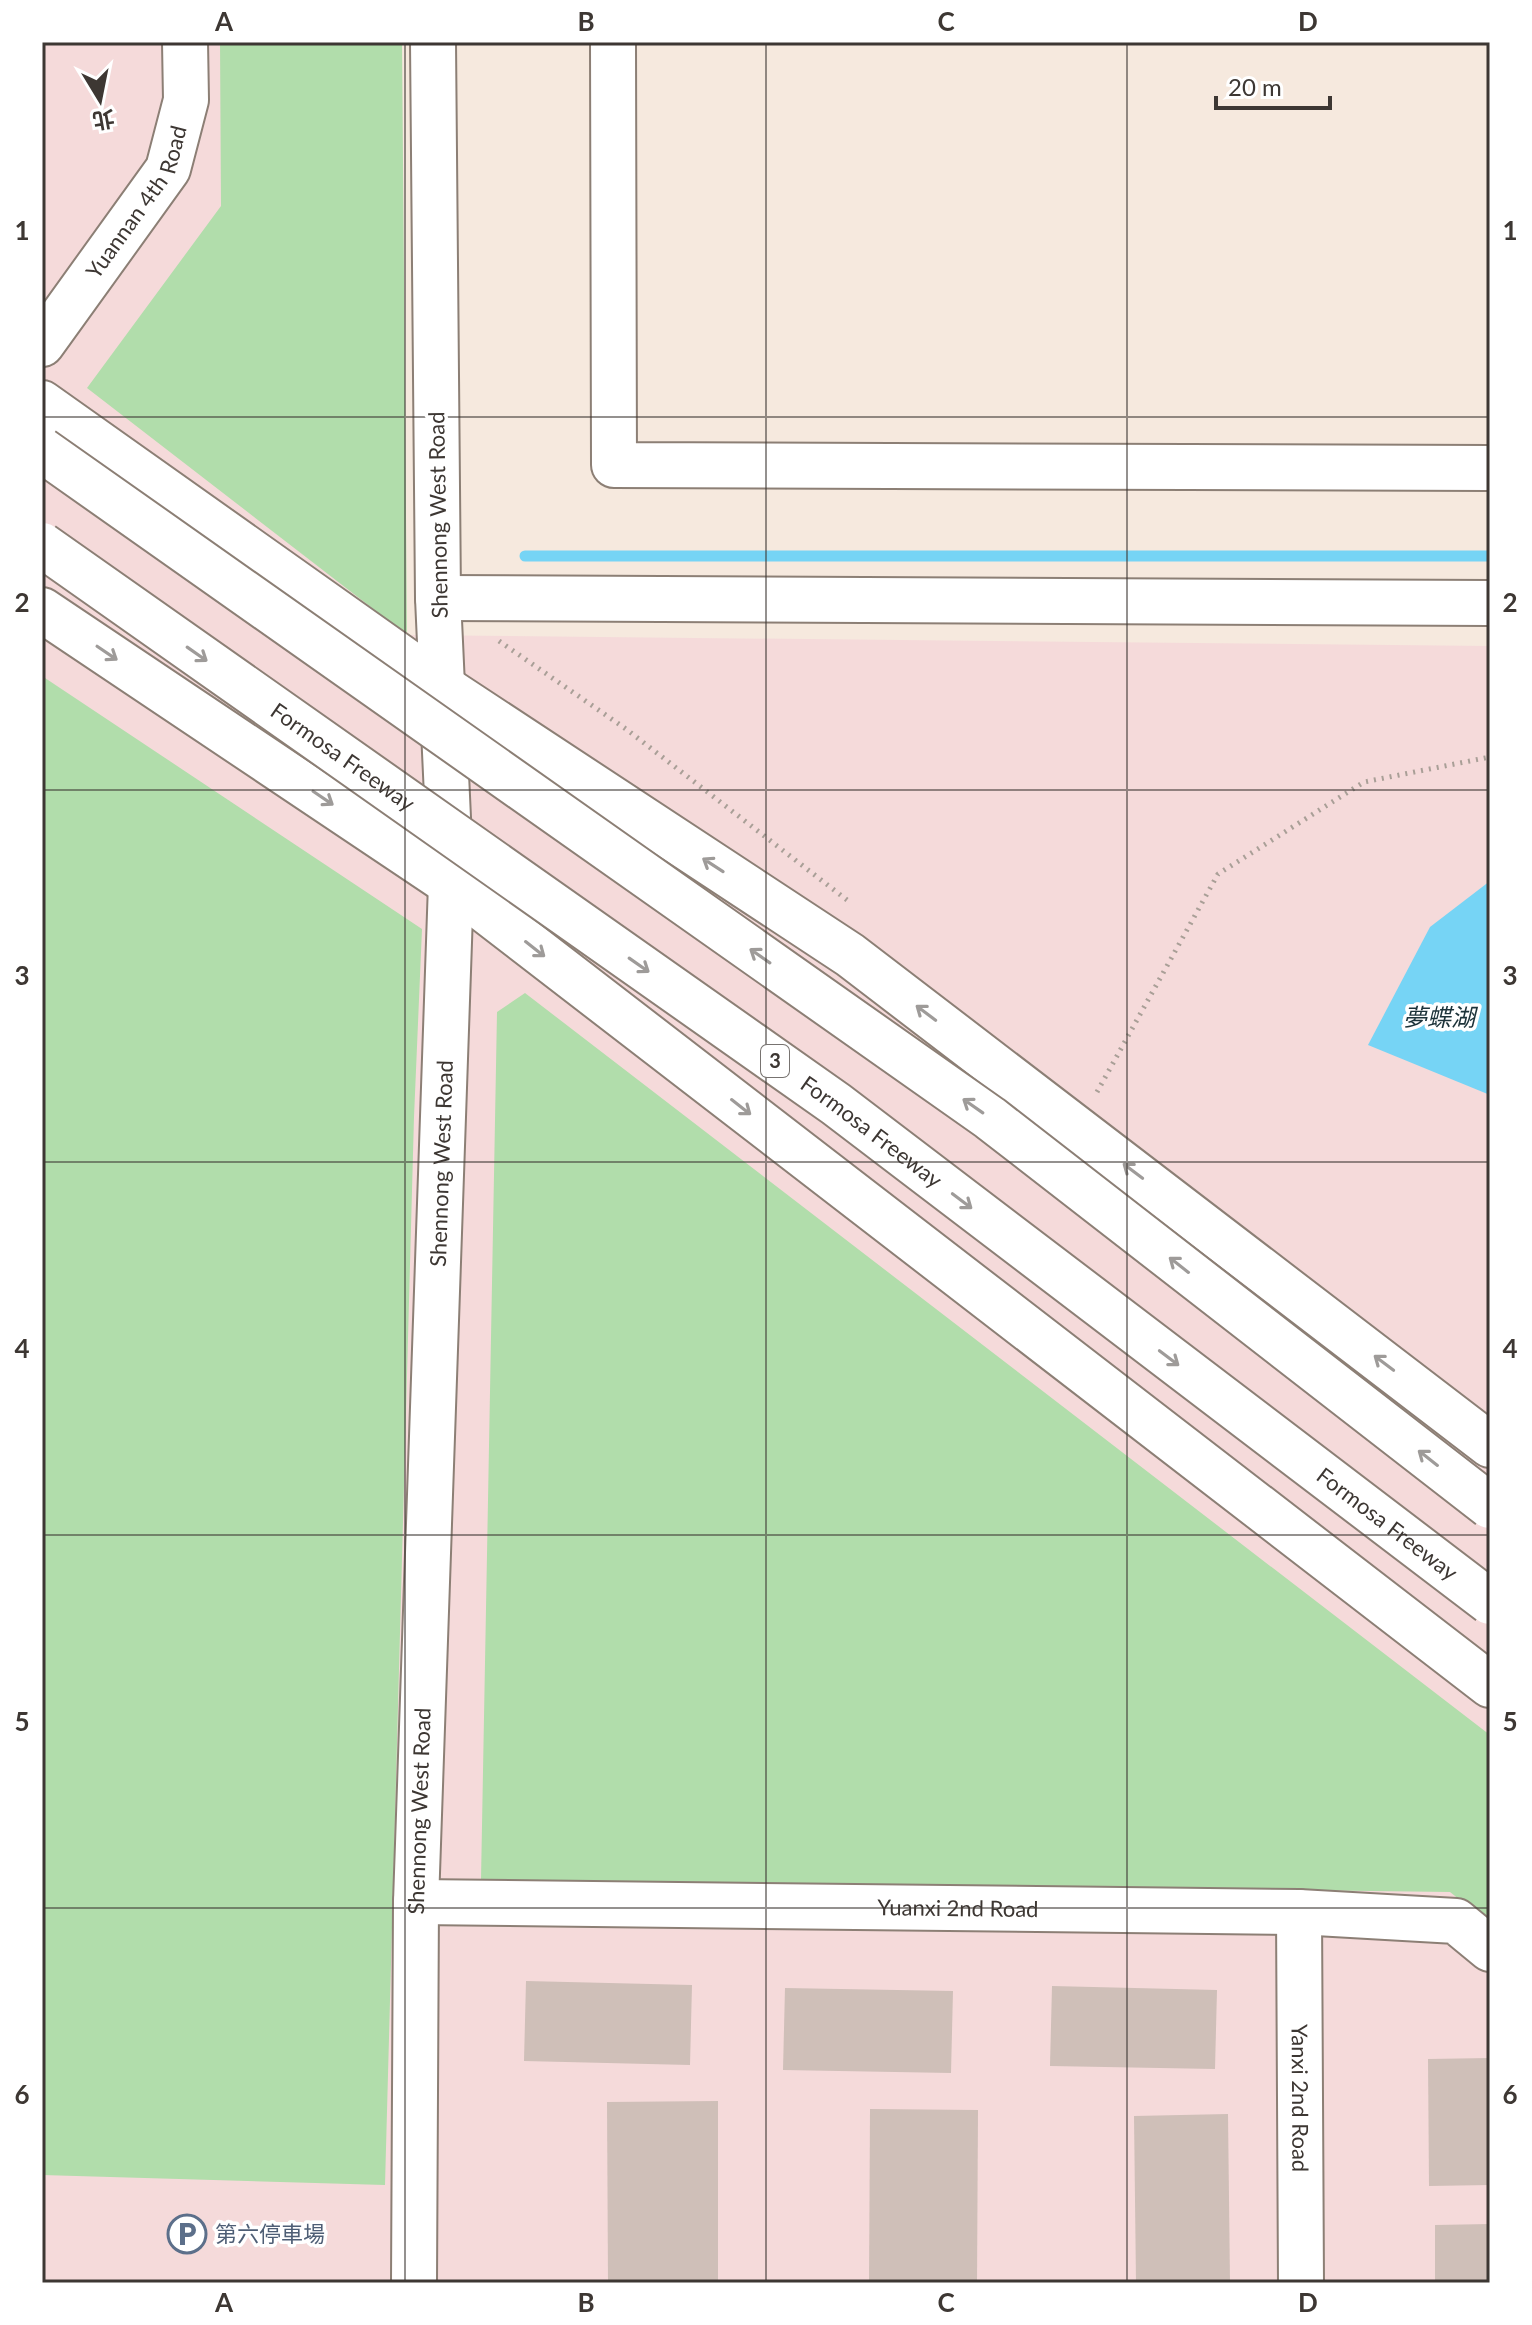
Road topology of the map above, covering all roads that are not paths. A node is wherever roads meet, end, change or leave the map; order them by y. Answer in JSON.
{"nodes":[{"id":1,"x":185,"y":42,"type":"edge"},
{"id":2,"x":433,"y":42,"type":"edge"},
{"id":3,"x":613,"y":42,"type":"edge"},
{"id":4,"x":42,"y":344,"type":"edge"},
{"id":5,"x":42,"y":403,"type":"edge"},
{"id":6,"x":42,"y":450,"type":"edge"},
{"id":7,"x":1490,"y":468,"type":"edge"},
{"id":8,"x":42,"y":545,"type":"edge"},
{"id":9,"x":438,"y":598,"type":"junction"},
{"id":10,"x":1490,"y":603,"type":"edge"},
{"id":11,"x":42,"y":610,"type":"edge"},
{"id":12,"x":444,"y":688,"type":"junction"},
{"id":13,"x":451,"y":884,"type":"junction"},
{"id":14,"x":1490,"y":1445,"type":"edge"},
{"id":15,"x":1490,"y":1506,"type":"edge"},
{"id":16,"x":1490,"y":1602,"type":"edge"},
{"id":17,"x":1490,"y":1685,"type":"edge"},
{"id":18,"x":416,"y":1902,"type":"junction"},
{"id":19,"x":1299,"y":1912,"type":"junction"},
{"id":20,"x":1490,"y":1949,"type":"edge"},
{"id":21,"x":414,"y":2283,"type":"edge"},
{"id":22,"x":1301,"y":2283,"type":"edge"}],
"edges":[{"from":1,"to":4,"type":"main road","name":"Yuannan 4th Road"},
{"from":2,"to":9,"type":"main road","name":"Shennong West Road"},
{"from":3,"to":7,"type":"main road"},
{"from":5,"to":12,"type":"main road"},
{"from":15,"to":6,"type":"main road","one_way":true,"bridge":true},
{"from":8,"to":16,"type":"main road","name":"Formosa Freeway","number":"3","one_way":true,"bridge":true},
{"from":9,"to":10,"type":"main road"},
{"from":9,"to":12,"type":"main road","name":"Shennong West Road"},
{"from":11,"to":13,"type":"main road","one_way":true},
{"from":12,"to":13,"type":"main road","name":"Shennong West Road"},
{"from":14,"to":12,"type":"main road","one_way":true},
{"from":13,"to":17,"type":"main road","one_way":true},
{"from":13,"to":18,"type":"main road","name":"Shennong West Road"},
{"from":18,"to":19,"type":"main road","name":"Yuanxi 2nd Road"},
{"from":18,"to":21,"type":"main road","name":"Shennong West Road"},
{"from":19,"to":20,"type":"main road","name":"Yuanxi 2nd Road"},
{"from":19,"to":22,"type":"main road","name":"Yanxi 2nd Road"}]}
